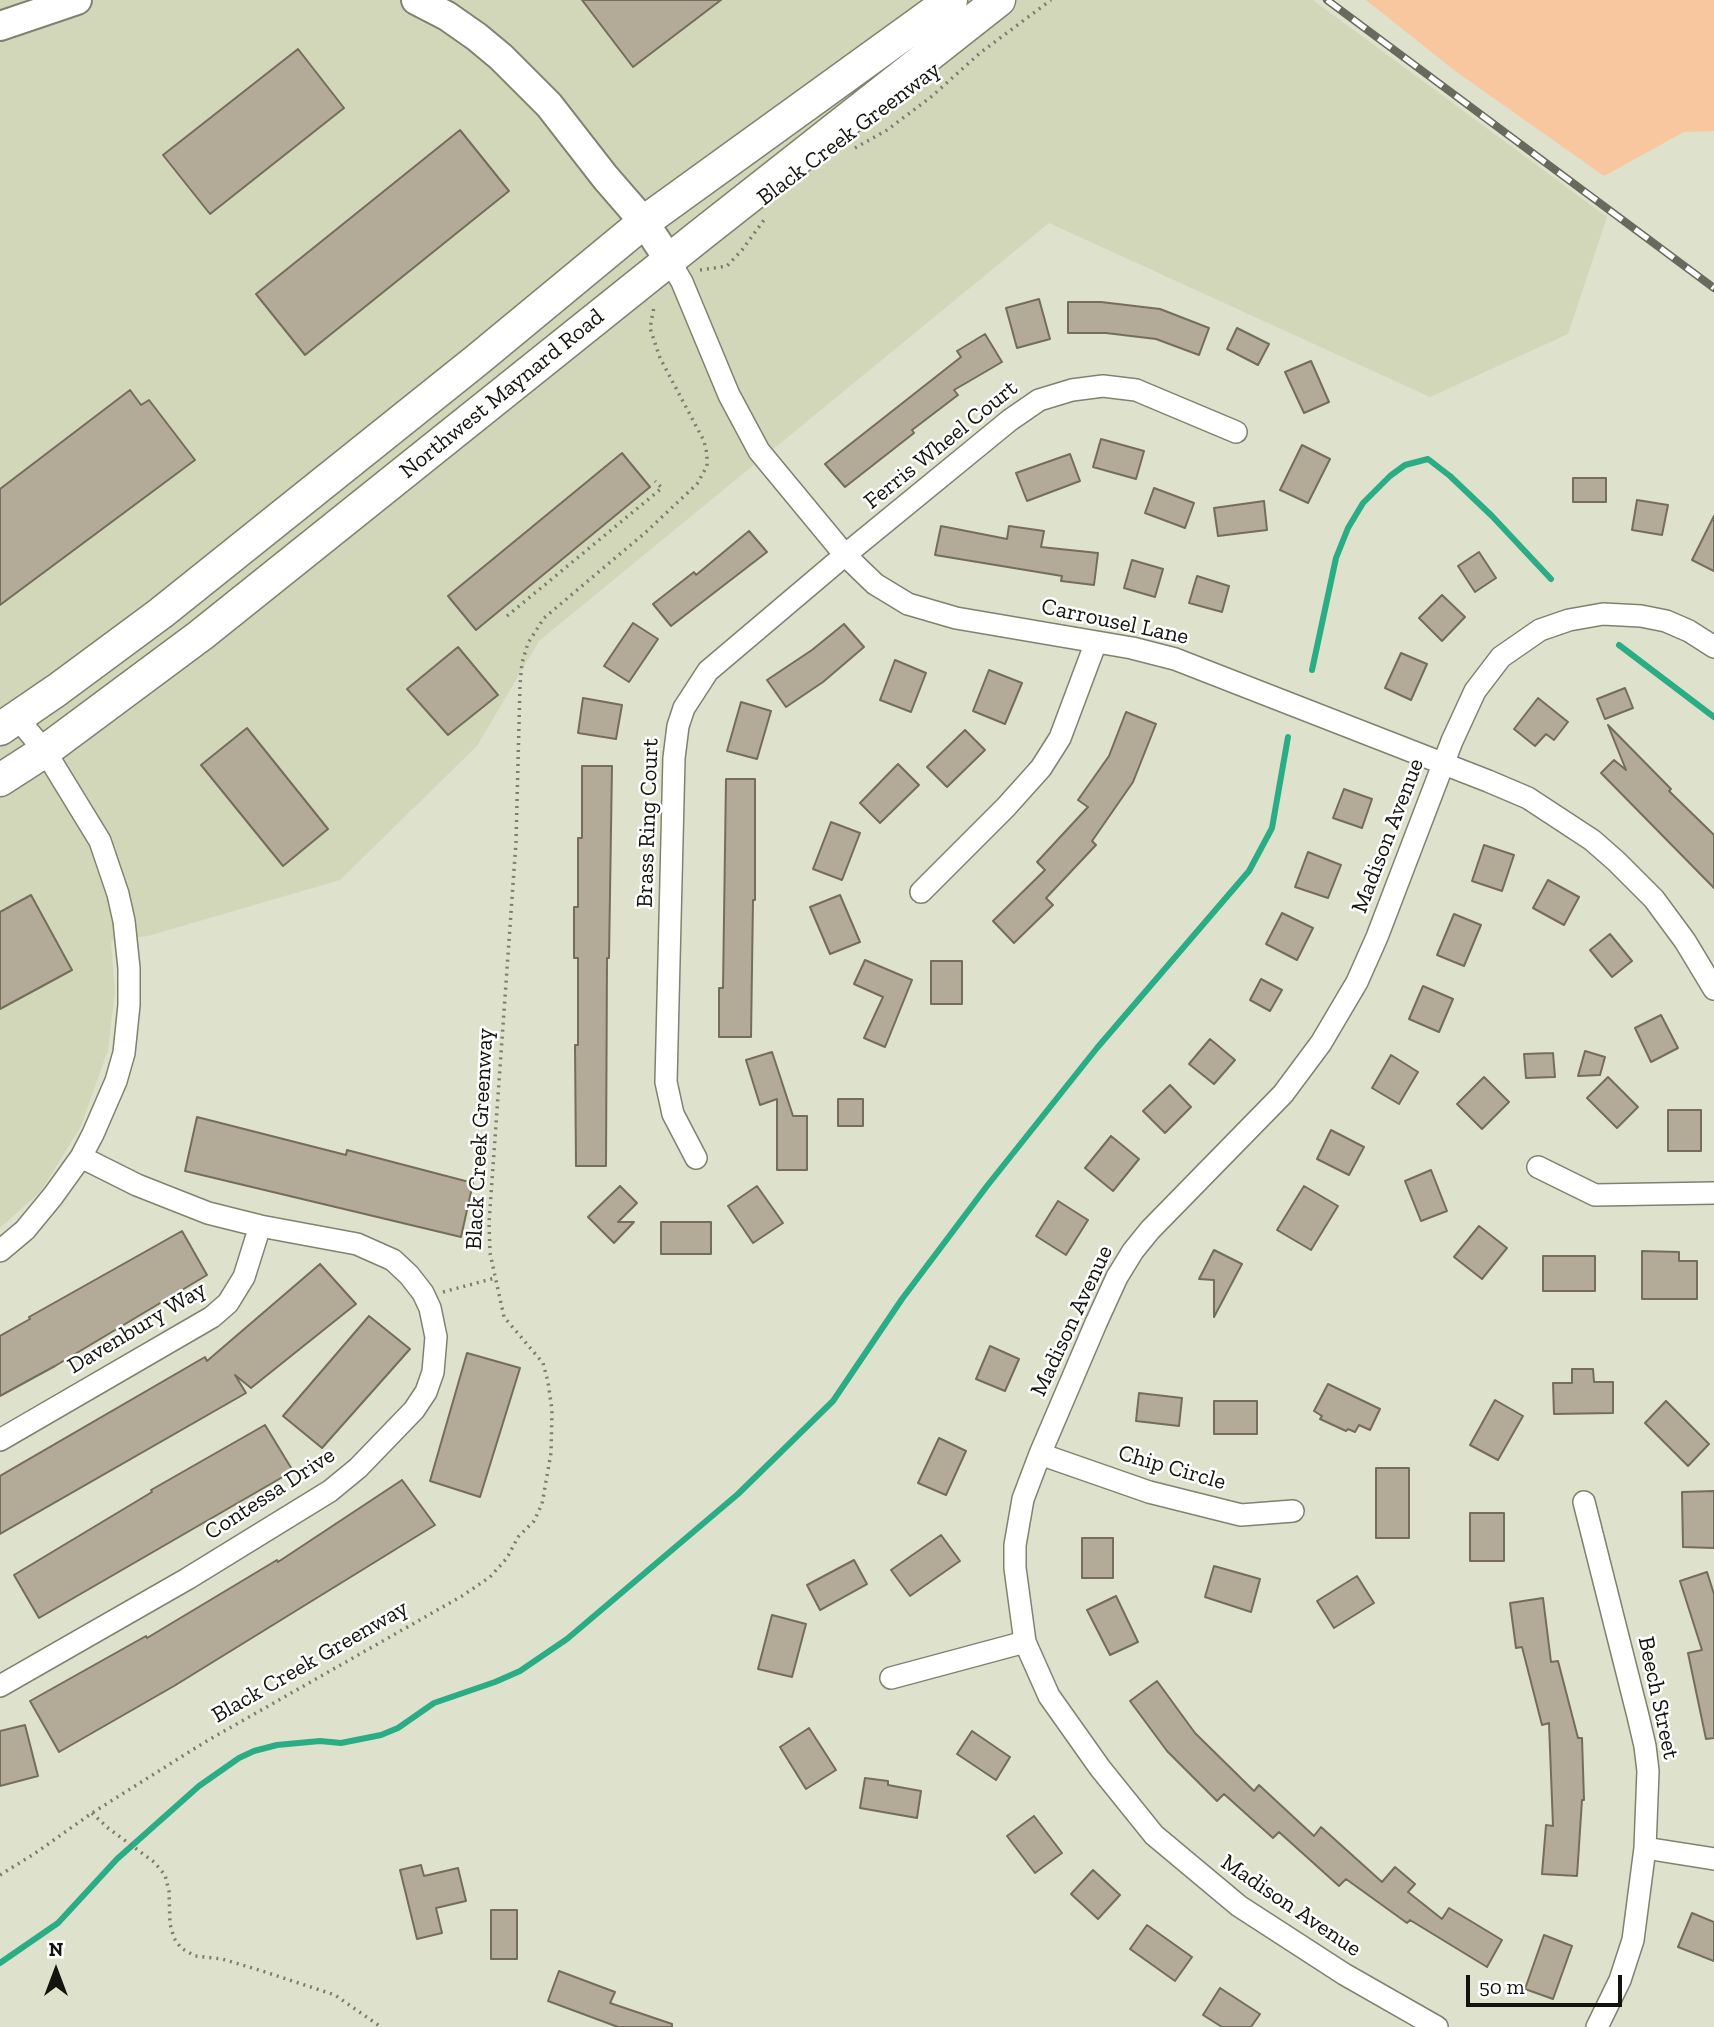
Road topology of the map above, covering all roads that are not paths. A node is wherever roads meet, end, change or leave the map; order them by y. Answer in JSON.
{"nodes":[{"id":1,"x":77,"y":0,"type":"edge"},
{"id":2,"x":416,"y":0,"type":"edge"},
{"id":3,"x":951,"y":0,"type":"edge"},
{"id":4,"x":999,"y":0,"type":"edge"},
{"id":5,"x":0,"y":26,"type":"edge"},
{"id":6,"x":644,"y":222,"type":"junction"},
{"id":7,"x":670,"y":260,"type":"junction"},
{"id":8,"x":1236,"y":432,"type":"dead end"},
{"id":9,"x":845,"y":555,"type":"junction"},
{"id":10,"x":1096,"y":642,"type":"junction"},
{"id":11,"x":1714,"y":647,"type":"edge"},
{"id":12,"x":8,"y":723,"type":"edge"},
{"id":13,"x":45,"y":751,"type":"junction"},
{"id":14,"x":1443,"y":764,"type":"junction"},
{"id":15,"x":0,"y":780,"type":"edge"},
{"id":16,"x":921,"y":891,"type":"dead end"},
{"id":17,"x":1714,"y":989,"type":"edge"},
{"id":18,"x":81,"y":1157,"type":"junction"},
{"id":19,"x":696,"y":1158,"type":"dead end"},
{"id":20,"x":1538,"y":1167,"type":"dead end"},
{"id":21,"x":1714,"y":1193,"type":"edge"},
{"id":22,"x":260,"y":1226,"type":"junction"},
{"id":23,"x":0,"y":1251,"type":"edge"},
{"id":24,"x":0,"y":1440,"type":"edge"},
{"id":25,"x":1040,"y":1454,"type":"junction"},
{"id":26,"x":1584,"y":1502,"type":"dead end"},
{"id":27,"x":1293,"y":1511,"type":"dead end"},
{"id":28,"x":1025,"y":1642,"type":"junction"},
{"id":29,"x":891,"y":1678,"type":"dead end"},
{"id":30,"x":0,"y":1686,"type":"edge"},
{"id":31,"x":1645,"y":1848,"type":"junction"},
{"id":32,"x":1714,"y":1859,"type":"edge"},
{"id":33,"x":1437,"y":2027,"type":"edge"},
{"id":34,"x":1597,"y":2027,"type":"edge"}],
"edges":[{"from":1,"to":5,"type":"street"},
{"from":2,"to":6,"type":"street"},
{"from":3,"to":6,"type":"main road","name":"Northwest Maynard Road"},
{"from":4,"to":7,"type":"main road","name":"Northwest Maynard Road"},
{"from":6,"to":7,"type":"street"},
{"from":6,"to":12,"type":"main road","name":"Northwest Maynard Road"},
{"from":7,"to":9,"type":"street","name":"Carrousel Lane"},
{"from":7,"to":13,"type":"main road","name":"Northwest Maynard Road"},
{"from":8,"to":9,"type":"street","name":"Ferris Wheel Court"},
{"from":9,"to":10,"type":"street","name":"Carrousel Lane"},
{"from":9,"to":19,"type":"street","name":"Brass Ring Court"},
{"from":10,"to":14,"type":"street","name":"Carrousel Lane"},
{"from":10,"to":16,"type":"street"},
{"from":11,"to":14,"type":"street","name":"Madison Avenue"},
{"from":12,"to":13,"type":"street"},
{"from":13,"to":15,"type":"main road","name":"Northwest Maynard Road"},
{"from":13,"to":18,"type":"street"},
{"from":14,"to":17,"type":"street","name":"Carrousel Lane"},
{"from":14,"to":25,"type":"street","name":"Madison Avenue"},
{"from":18,"to":22,"type":"street","name":"Contessa Drive"},
{"from":18,"to":23,"type":"street"},
{"from":20,"to":21,"type":"street"},
{"from":22,"to":24,"type":"street","name":"Davenbury Way"},
{"from":22,"to":30,"type":"street","name":"Contessa Drive"},
{"from":25,"to":27,"type":"street","name":"Chip Circle"},
{"from":25,"to":28,"type":"street","name":"Madison Avenue"},
{"from":26,"to":31,"type":"street","name":"Beech Street"},
{"from":28,"to":29,"type":"street"},
{"from":28,"to":33,"type":"street","name":"Madison Avenue"},
{"from":31,"to":32,"type":"street"},
{"from":31,"to":34,"type":"street","name":"Beech Street"}]}
